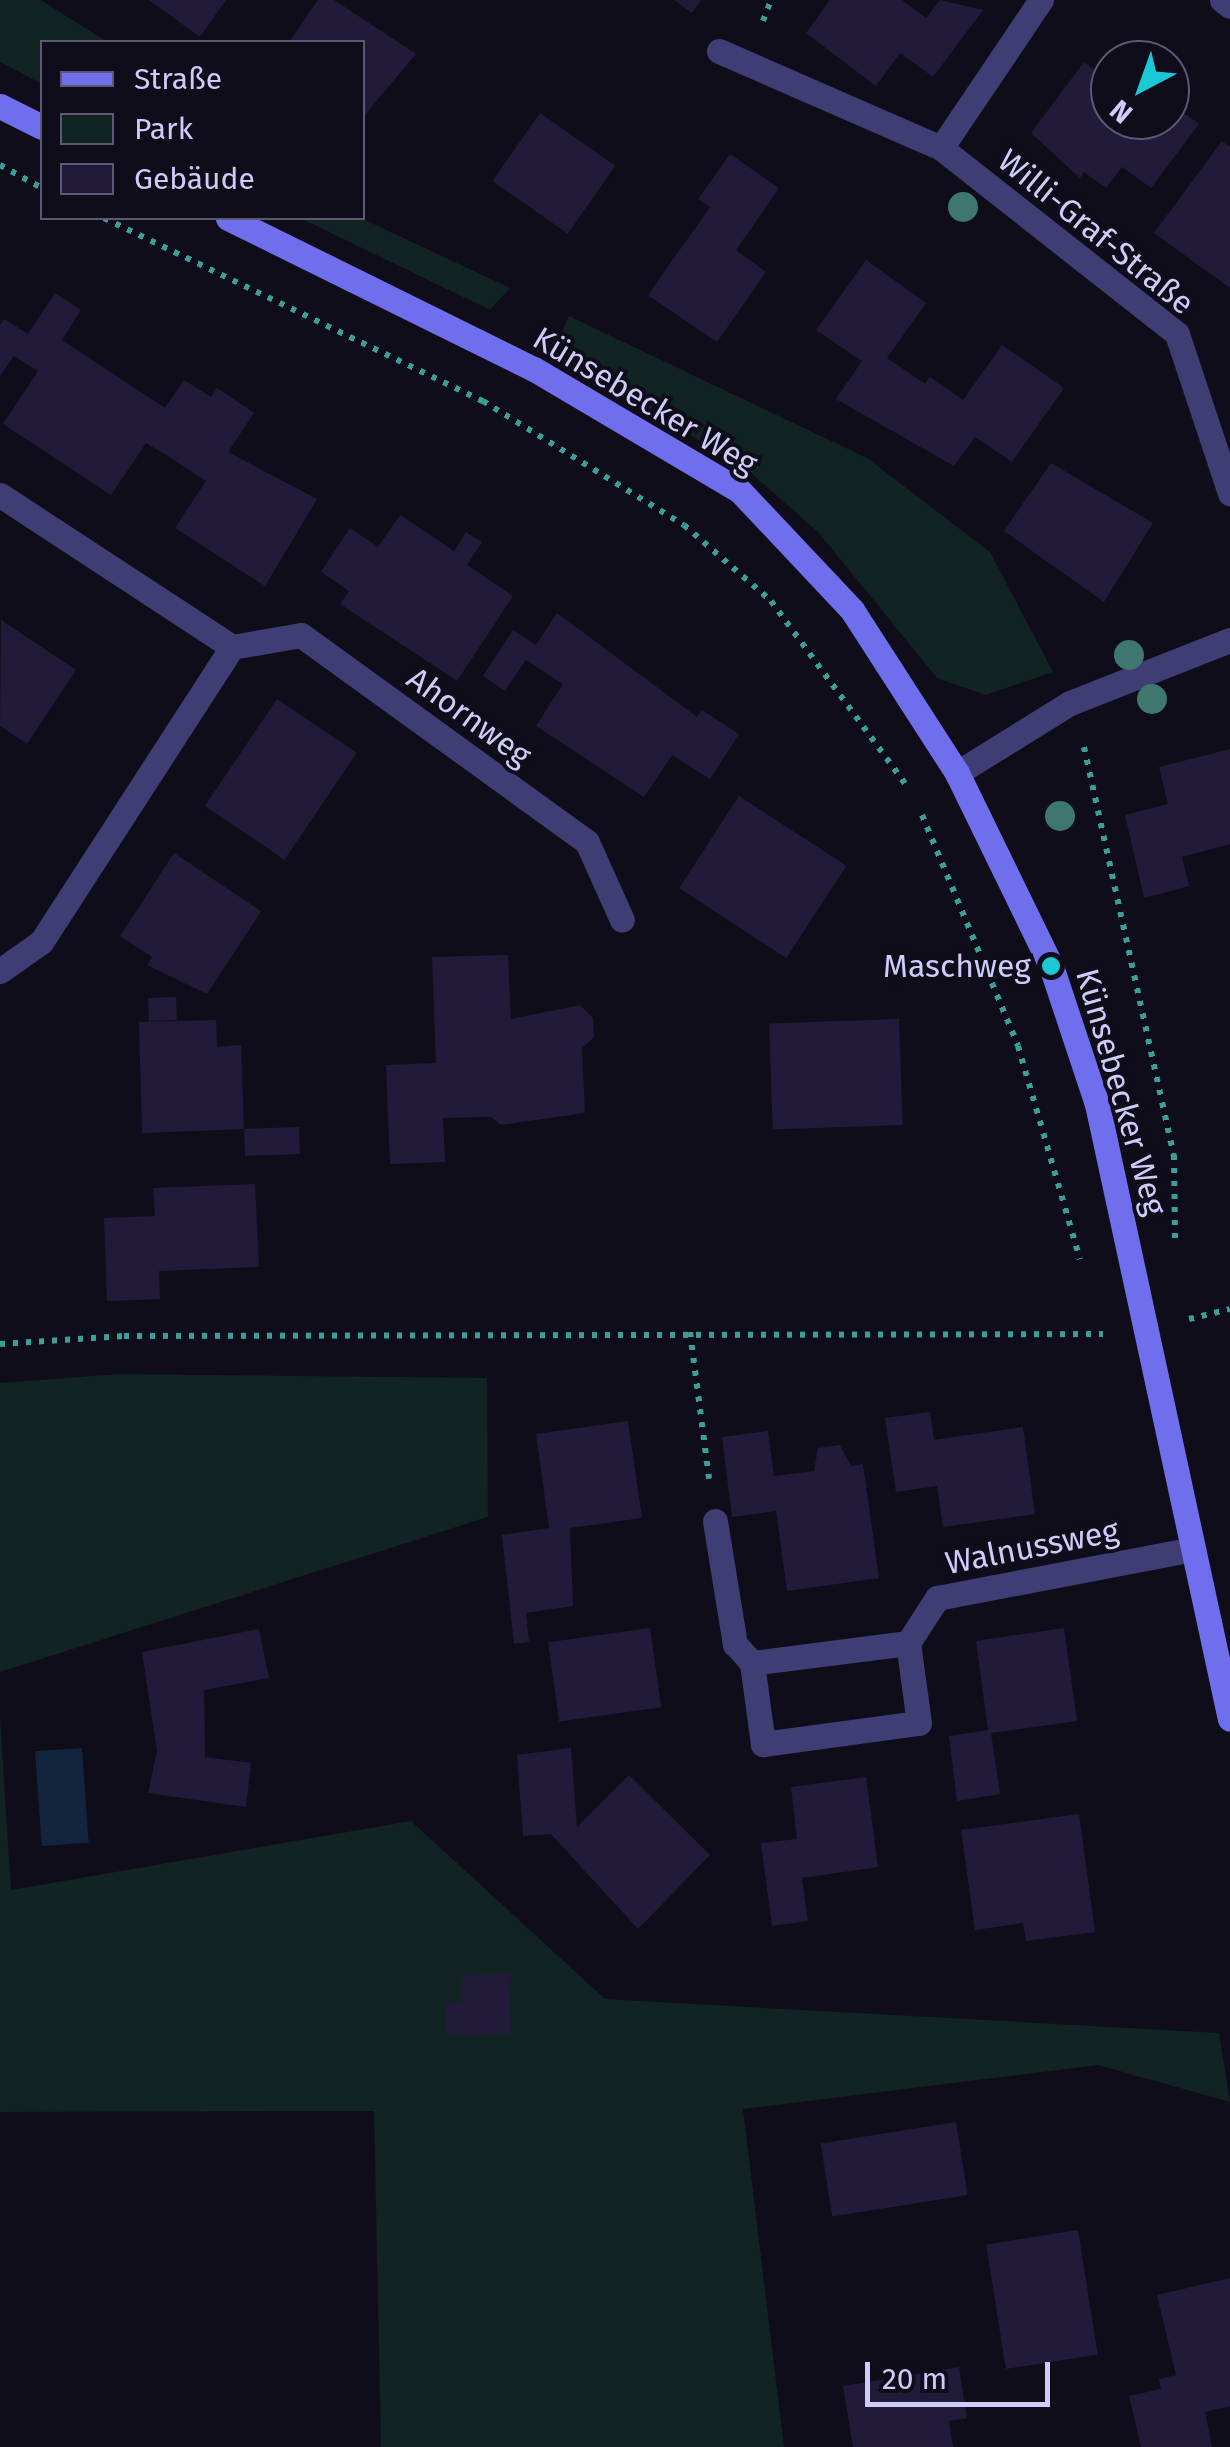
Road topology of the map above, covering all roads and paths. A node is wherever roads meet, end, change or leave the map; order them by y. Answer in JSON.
{"nodes":[{"id":1,"x":1041,"y":0,"type":"edge"},
{"id":2,"x":1222,"y":0,"type":"edge"},
{"id":3,"x":1230,"y":6,"type":"edge"},
{"id":4,"x":719,"y":52,"type":"dead end"},
{"id":5,"x":0,"y":106,"type":"edge"},
{"id":6,"x":40,"y":126,"type":"edge"},
{"id":7,"x":940,"y":148,"type":"junction"},
{"id":8,"x":0,"y":165,"type":"edge"},
{"id":9,"x":40,"y":187,"type":"edge"},
{"id":10,"x":108,"y":220,"type":"edge"},
{"id":11,"x":232,"y":220,"type":"edge"},
{"id":12,"x":1230,"y":493,"type":"edge"},
{"id":13,"x":0,"y":495,"type":"edge"},
{"id":14,"x":1230,"y":640,"type":"edge"},
{"id":15,"x":232,"y":646,"type":"junction"},
{"id":16,"x":1070,"y":702,"type":"junction"},
{"id":17,"x":958,"y":773,"type":"junction"},
{"id":18,"x":622,"y":920,"type":"dead end"},
{"id":19,"x":0,"y":971,"type":"edge"},
{"id":20,"x":1176,"y":1252,"type":"dead end"},
{"id":21,"x":1086,"y":1280,"type":"dead end"},
{"id":22,"x":1188,"y":1302,"type":"dead end"},
{"id":23,"x":1097,"y":1316,"type":"dead end"},
{"id":24,"x":1150,"y":1326,"type":"junction"},
{"id":25,"x":690,"y":1332,"type":"junction"},
{"id":26,"x":1102,"y":1335,"type":"junction"},
{"id":27,"x":1190,"y":1337,"type":"dead end"},
{"id":28,"x":0,"y":1344,"type":"edge"},
{"id":29,"x":1112,"y":1351,"type":"dead end"},
{"id":30,"x":715,"y":1522,"type":"joint"},
{"id":31,"x":1192,"y":1548,"type":"junction"},
{"id":32,"x":908,"y":1643,"type":"junction"},
{"id":33,"x":752,"y":1663,"type":"junction"},
{"id":34,"x":1230,"y":1719,"type":"edge"}],
"edges":[{"from":1,"to":7,"type":"street"},
{"from":2,"to":3,"type":"street"},
{"from":4,"to":7,"type":"street","name":"Willi-Graf-Straße"},
{"from":5,"to":6,"type":"street"},
{"from":7,"to":12,"type":"street","name":"Willi-Graf-Straße"},
{"from":8,"to":9,"type":"path"},
{"from":10,"to":21,"type":"path"},
{"from":11,"to":17,"type":"street","name":"Künsebecker Weg"},
{"from":13,"to":15,"type":"street"},
{"from":14,"to":16,"type":"street"},
{"from":15,"to":18,"type":"street","name":"Ahornweg"},
{"from":15,"to":19,"type":"street"},
{"from":16,"to":17,"type":"street"},
{"from":16,"to":20,"type":"path"},
{"from":17,"to":24,"type":"street","name":"Künsebecker Weg"},
{"from":22,"to":27,"type":"path"},
{"from":23,"to":26,"type":"path"},
{"from":24,"to":26,"type":"path"},
{"from":24,"to":31,"type":"street","name":"Künsebecker Weg"},
{"from":25,"to":26,"type":"path"},
{"from":25,"to":28,"type":"path"},
{"from":25,"to":30,"type":"path"},
{"from":26,"to":29,"type":"path"},
{"from":30,"to":33,"type":"street"},
{"from":31,"to":32,"type":"street","name":"Walnussweg"},
{"from":31,"to":34,"type":"street","name":"Künsebecker Weg"},
{"from":32,"to":33,"type":"street"},
{"from":32,"to":33,"type":"street"}]}
